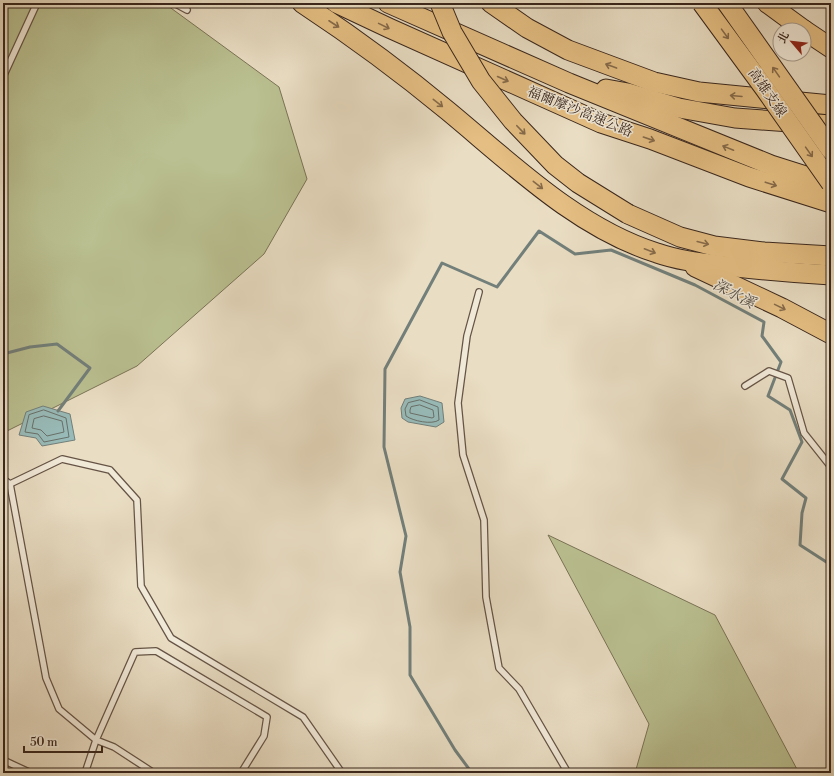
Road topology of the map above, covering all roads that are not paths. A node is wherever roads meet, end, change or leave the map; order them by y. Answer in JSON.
{"nodes":[{"id":1,"x":37,"y":3,"type":"edge"},
{"id":2,"x":174,"y":3,"type":"edge"},
{"id":3,"x":302,"y":3,"type":"edge"},
{"id":4,"x":336,"y":3,"type":"edge"},
{"id":5,"x":388,"y":3,"type":"edge"},
{"id":6,"x":440,"y":3,"type":"edge"},
{"id":7,"x":491,"y":3,"type":"edge"},
{"id":8,"x":702,"y":3,"type":"edge"},
{"id":9,"x":727,"y":3,"type":"edge"},
{"id":10,"x":767,"y":3,"type":"edge"},
{"id":11,"x":187,"y":10,"type":"dead end"},
{"id":12,"x":793,"y":22,"type":"edge"},
{"id":13,"x":812,"y":35,"type":"edge"},
{"id":14,"x":831,"y":48,"type":"edge"},
{"id":15,"x":3,"y":77,"type":"edge"},
{"id":16,"x":569,"y":83,"type":"junction"},
{"id":17,"x":831,"y":105,"type":"edge"},
{"id":18,"x":831,"y":125,"type":"edge"},
{"id":19,"x":831,"y":150,"type":"edge"},
{"id":20,"x":831,"y":184,"type":"edge"},
{"id":21,"x":831,"y":203,"type":"edge"},
{"id":22,"x":831,"y":256,"type":"edge"},
{"id":23,"x":681,"y":260,"type":"junction"},
{"id":24,"x":831,"y":275,"type":"edge"},
{"id":25,"x":479,"y":292,"type":"dead end"},
{"id":26,"x":831,"y":334,"type":"edge"},
{"id":27,"x":745,"y":386,"type":"dead end"},
{"id":28,"x":831,"y":467,"type":"edge"},
{"id":29,"x":3,"y":479,"type":"edge"},
{"id":30,"x":10,"y":484,"type":"junction"},
{"id":31,"x":96,"y":740,"type":"junction"},
{"id":32,"x":3,"y":760,"type":"edge"},
{"id":33,"x":31,"y":773,"type":"edge"},
{"id":34,"x":85,"y":773,"type":"edge"},
{"id":35,"x":154,"y":773,"type":"edge"},
{"id":36,"x":240,"y":773,"type":"edge"},
{"id":37,"x":342,"y":773,"type":"edge"},
{"id":38,"x":568,"y":773,"type":"edge"}],
"edges":[{"from":1,"to":15,"type":"lane"},
{"from":2,"to":11,"type":"lane"},
{"from":3,"to":23,"type":"highway","one_way":true},
{"from":4,"to":21,"type":"highway","name":"福爾摩沙高速公路","one_way":true},
{"from":5,"to":16,"type":"highway","name":"福爾摩沙高速公路"},
{"from":6,"to":22,"type":"highway","one_way":true,"bridge":true},
{"from":17,"to":7,"type":"highway","one_way":true},
{"from":8,"to":20,"type":"highway","name":"高雄支線","one_way":true,"bridge":true},
{"from":19,"to":9,"type":"highway","name":"高雄支線","one_way":true,"bridge":true},
{"from":10,"to":12,"type":"highway"},
{"from":13,"to":14,"type":"highway"},
{"from":16,"to":18,"type":"highway"},
{"from":20,"to":16,"type":"highway","name":"福爾摩沙高速公路","one_way":true},
{"from":23,"to":24,"type":"highway"},
{"from":23,"to":26,"type":"highway","one_way":true},
{"from":25,"to":38,"type":"lane"},
{"from":27,"to":28,"type":"lane"},
{"from":29,"to":30,"type":"lane"},
{"from":30,"to":31,"type":"lane"},
{"from":30,"to":37,"type":"lane"},
{"from":31,"to":34,"type":"lane"},
{"from":31,"to":35,"type":"lane"},
{"from":31,"to":36,"type":"lane"},
{"from":32,"to":33,"type":"lane"}]}
